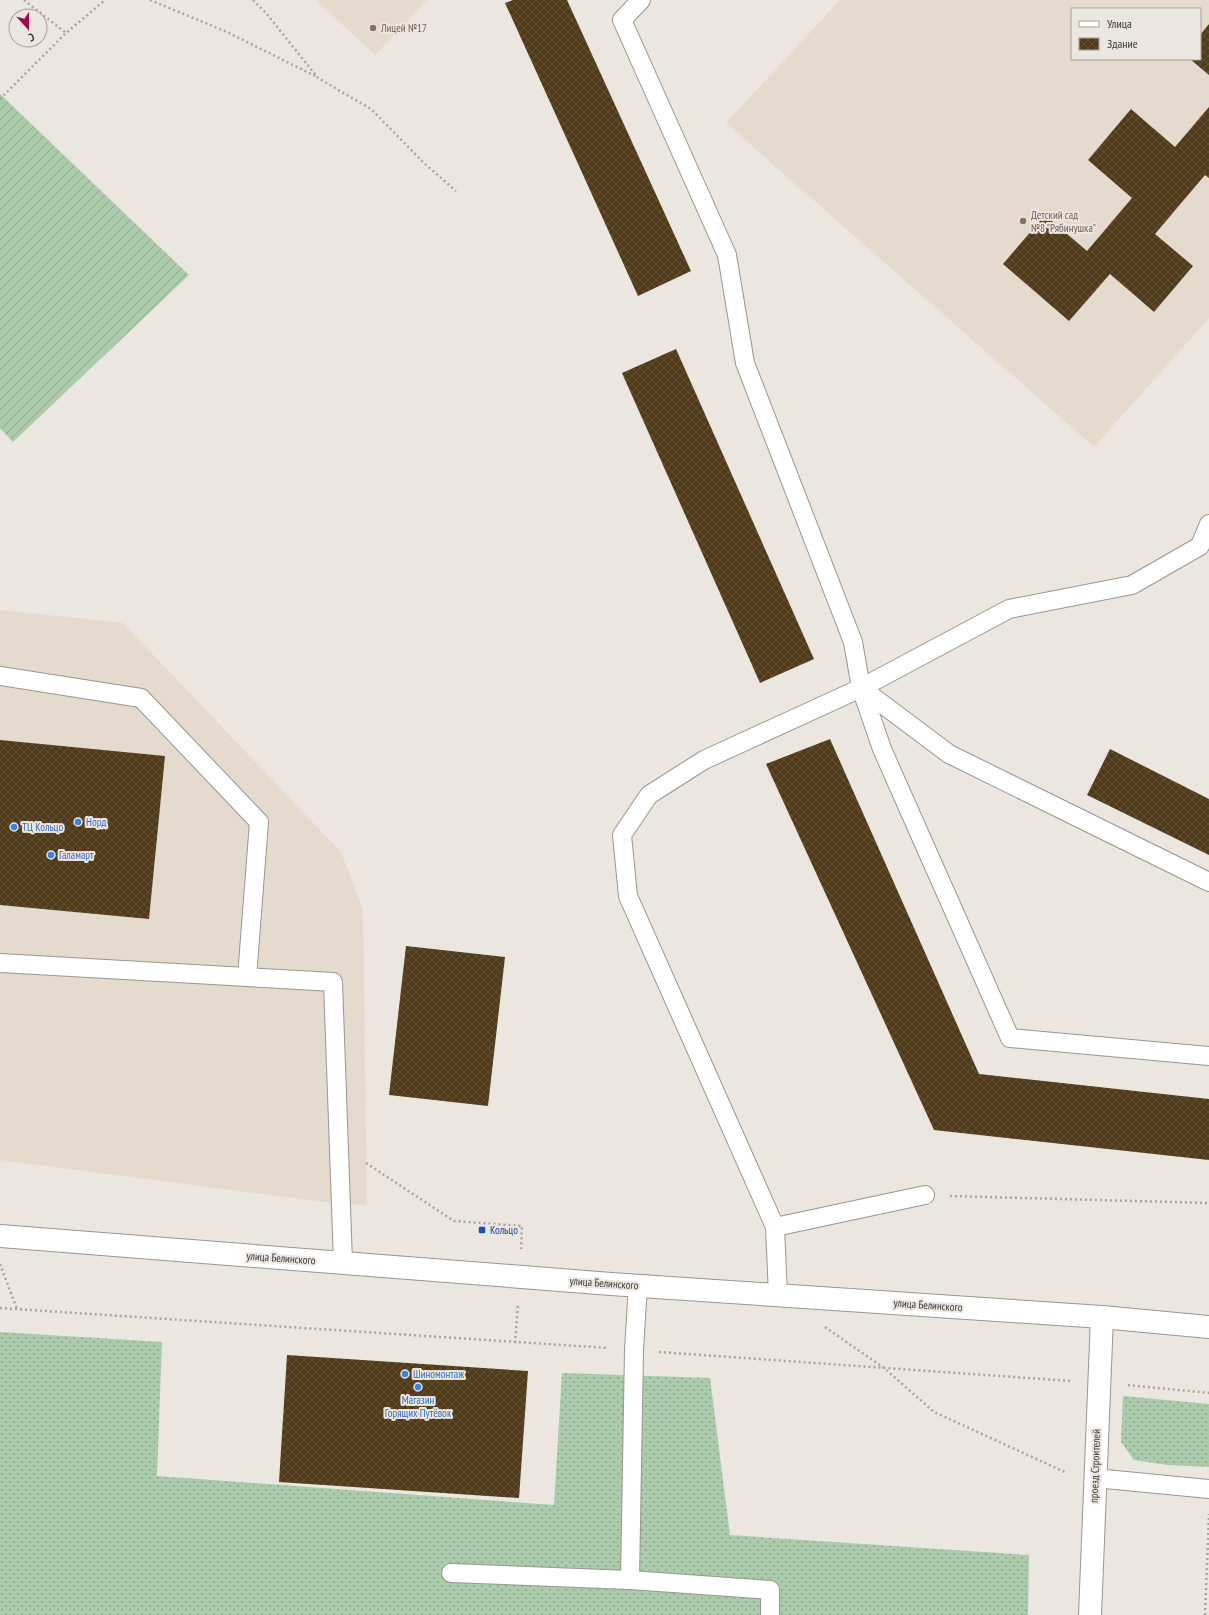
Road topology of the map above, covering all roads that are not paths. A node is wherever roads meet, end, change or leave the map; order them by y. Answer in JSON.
{"nodes":[{"id":1,"x":640,"y":0,"type":"edge"},
{"id":2,"x":1209,"y":524,"type":"edge"},
{"id":3,"x":0,"y":676,"type":"edge"},
{"id":4,"x":861,"y":688,"type":"junction"},
{"id":5,"x":1209,"y":882,"type":"edge"},
{"id":6,"x":0,"y":963,"type":"edge"},
{"id":7,"x":247,"y":977,"type":"junction"},
{"id":8,"x":1209,"y":1056,"type":"edge"},
{"id":9,"x":925,"y":1195,"type":"road end"},
{"id":10,"x":775,"y":1227,"type":"junction"},
{"id":11,"x":0,"y":1236,"type":"edge"},
{"id":12,"x":343,"y":1262,"type":"junction"},
{"id":13,"x":638,"y":1285,"type":"junction"},
{"id":14,"x":778,"y":1295,"type":"junction"},
{"id":15,"x":1102,"y":1317,"type":"junction"},
{"id":16,"x":1209,"y":1327,"type":"edge"},
{"id":17,"x":1095,"y":1478,"type":"junction"},
{"id":18,"x":1209,"y":1489,"type":"edge"},
{"id":19,"x":451,"y":1573,"type":"dead end"},
{"id":20,"x":630,"y":1580,"type":"junction"},
{"id":21,"x":770,"y":1615,"type":"edge"},
{"id":22,"x":1090,"y":1615,"type":"edge"}],
"edges":[{"from":1,"to":4,"type":"lane"},
{"from":2,"to":4,"type":"lane"},
{"from":3,"to":7,"type":"lane"},
{"from":4,"to":5,"type":"lane"},
{"from":4,"to":8,"type":"lane"},
{"from":4,"to":10,"type":"lane"},
{"from":6,"to":7,"type":"lane"},
{"from":7,"to":12,"type":"lane"},
{"from":9,"to":10,"type":"lane"},
{"from":10,"to":14,"type":"lane"},
{"from":11,"to":12,"type":"main road","name":"улица Белинского"},
{"from":12,"to":13,"type":"main road","name":"улица Белинского"},
{"from":13,"to":14,"type":"main road","name":"улица Белинского"},
{"from":13,"to":20,"type":"lane"},
{"from":14,"to":15,"type":"main road","name":"улица Белинского"},
{"from":15,"to":16,"type":"main road","name":"улица Белинского"},
{"from":15,"to":17,"type":"main road","name":"проезд Строителей"},
{"from":17,"to":18,"type":"lane"},
{"from":17,"to":22,"type":"main road","name":"проезд Строителей"},
{"from":19,"to":20,"type":"lane"},
{"from":20,"to":21,"type":"lane"}]}
